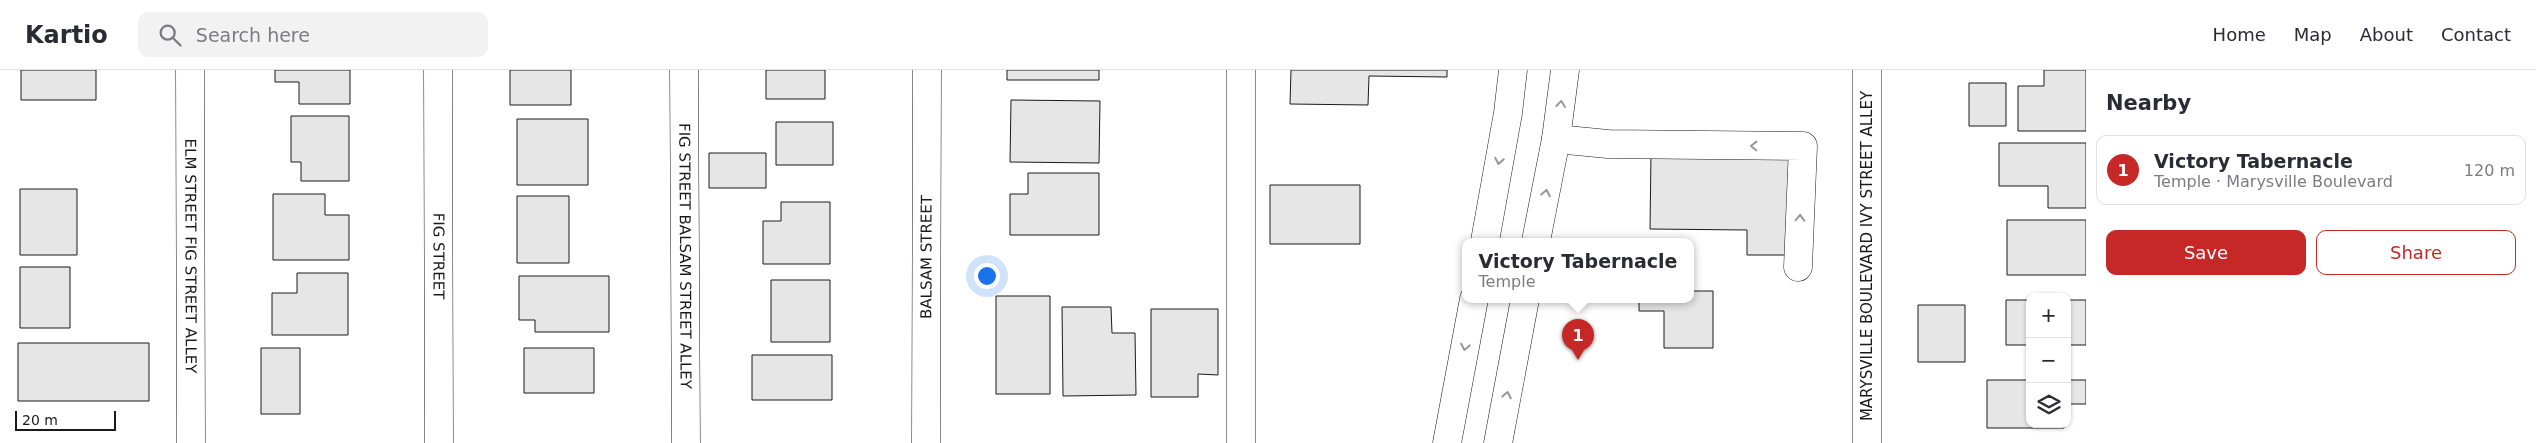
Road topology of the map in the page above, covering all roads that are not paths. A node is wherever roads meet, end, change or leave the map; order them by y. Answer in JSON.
{"nodes":[{"id":1,"x":190,"y":70,"type":"edge"},
{"id":2,"x":438,"y":70,"type":"edge"},
{"id":3,"x":684,"y":70,"type":"edge"},
{"id":4,"x":927,"y":70,"type":"edge"},
{"id":5,"x":1241,"y":70,"type":"edge"},
{"id":6,"x":1513,"y":70,"type":"edge"},
{"id":7,"x":1565,"y":70,"type":"edge"},
{"id":8,"x":1867,"y":70,"type":"edge"},
{"id":9,"x":1556,"y":139,"type":"junction"},
{"id":10,"x":1485,"y":238,"type":"edge"},
{"id":11,"x":1537,"y":238,"type":"edge"},
{"id":12,"x":1798,"y":267,"type":"dead end"},
{"id":13,"x":1473,"y":303,"type":"edge"},
{"id":14,"x":1524,"y":303,"type":"edge"},
{"id":15,"x":190,"y":443,"type":"edge"},
{"id":16,"x":439,"y":443,"type":"edge"},
{"id":17,"x":686,"y":443,"type":"edge"},
{"id":18,"x":926,"y":443,"type":"edge"},
{"id":19,"x":1241,"y":443,"type":"edge"},
{"id":20,"x":1448,"y":443,"type":"edge"},
{"id":21,"x":1498,"y":443,"type":"edge"},
{"id":22,"x":1867,"y":443,"type":"edge"}],
"edges":[{"from":1,"to":15,"type":"street","name":"ELM STREET FIG STREET ALLEY"},
{"from":2,"to":16,"type":"street","name":"FIG STREET"},
{"from":3,"to":17,"type":"street","name":"FIG STREET BALSAM STREET ALLEY"},
{"from":4,"to":18,"type":"street","name":"BALSAM STREET"},
{"from":5,"to":19,"type":"street"},
{"from":6,"to":10,"type":"street","one_way":true},
{"from":9,"to":7,"type":"street","one_way":true},
{"from":8,"to":22,"type":"street","name":"MARYSVILLE BOULEVARD IVY STREET ALLEY"},
{"from":11,"to":9,"type":"street","one_way":true},
{"from":12,"to":9,"type":"street","one_way":true},
{"from":13,"to":20,"type":"street","one_way":true},
{"from":21,"to":14,"type":"street","one_way":true}]}
